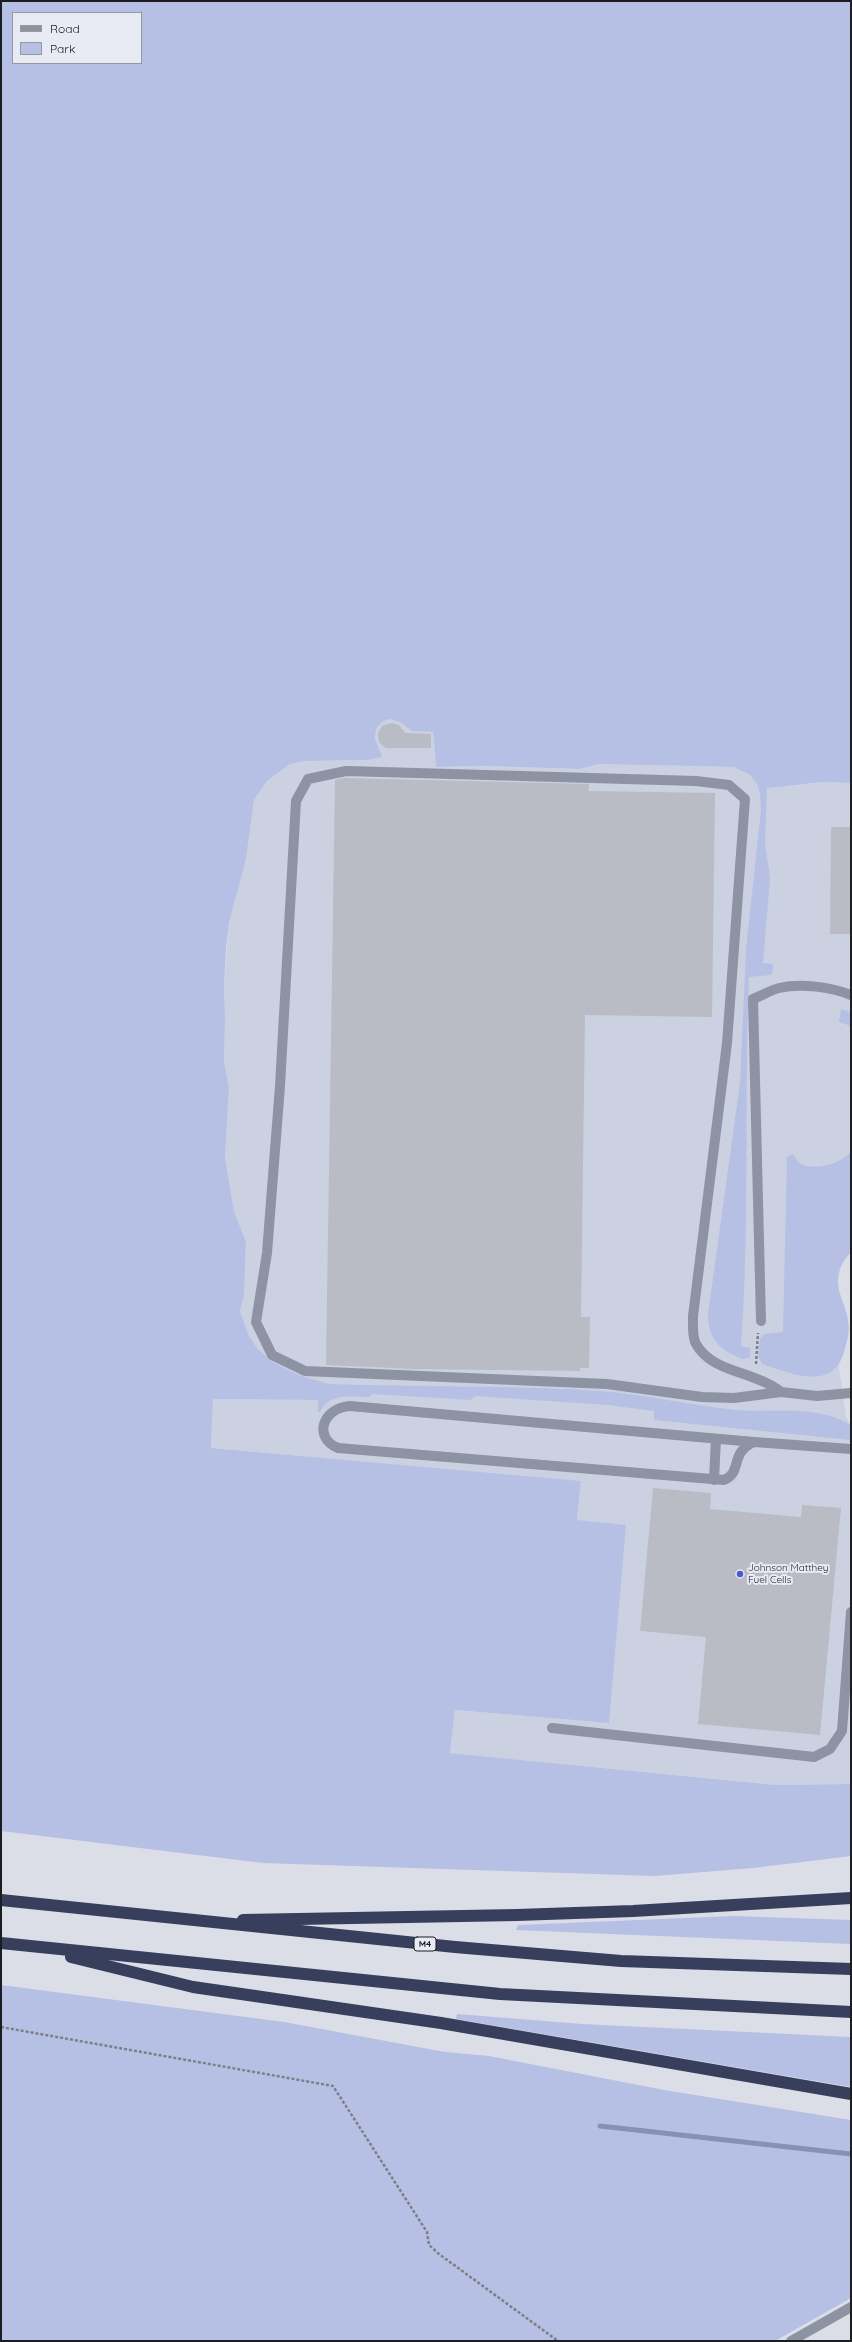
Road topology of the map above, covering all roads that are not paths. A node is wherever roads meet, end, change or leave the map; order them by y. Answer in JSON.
{"nodes":[{"id":1,"x":851,"y":995,"type":"edge"},
{"id":2,"x":762,"y":1321,"type":"road end"},
{"id":3,"x":782,"y":1392,"type":"junction"},
{"id":4,"x":851,"y":1393,"type":"edge"},
{"id":5,"x":716,"y":1439,"type":"junction"},
{"id":6,"x":754,"y":1442,"type":"junction"},
{"id":7,"x":851,"y":1449,"type":"edge"},
{"id":8,"x":714,"y":1480,"type":"junction"},
{"id":9,"x":851,"y":1612,"type":"edge"},
{"id":10,"x":552,"y":1728,"type":"dead end"},
{"id":11,"x":851,"y":1898,"type":"edge"},
{"id":12,"x":1,"y":1900,"type":"edge"},
{"id":13,"x":187,"y":1921,"type":"junction"},
{"id":14,"x":1,"y":1943,"type":"edge"},
{"id":15,"x":28,"y":1946,"type":"junction"},
{"id":16,"x":851,"y":1969,"type":"edge"},
{"id":17,"x":851,"y":2012,"type":"edge"},
{"id":18,"x":851,"y":2094,"type":"edge"},
{"id":19,"x":851,"y":2307,"type":"edge"},
{"id":20,"x":791,"y":2341,"type":"edge"}],
"edges":[{"from":1,"to":2,"type":"street"},
{"from":3,"to":3,"type":"street"},
{"from":3,"to":4,"type":"street"},
{"from":5,"to":6,"type":"street"},
{"from":5,"to":8,"type":"street"},
{"from":5,"to":8,"type":"street"},
{"from":6,"to":7,"type":"street"},
{"from":6,"to":8,"type":"street"},
{"from":9,"to":10,"type":"street"},
{"from":11,"to":13,"type":"highway","number":"M4"},
{"from":12,"to":13,"type":"highway","number":"M4"},
{"from":13,"to":16,"type":"highway","number":"M4"},
{"from":14,"to":15,"type":"highway"},
{"from":15,"to":17,"type":"highway"},
{"from":15,"to":18,"type":"highway"},
{"from":19,"to":20,"type":"street"}]}
